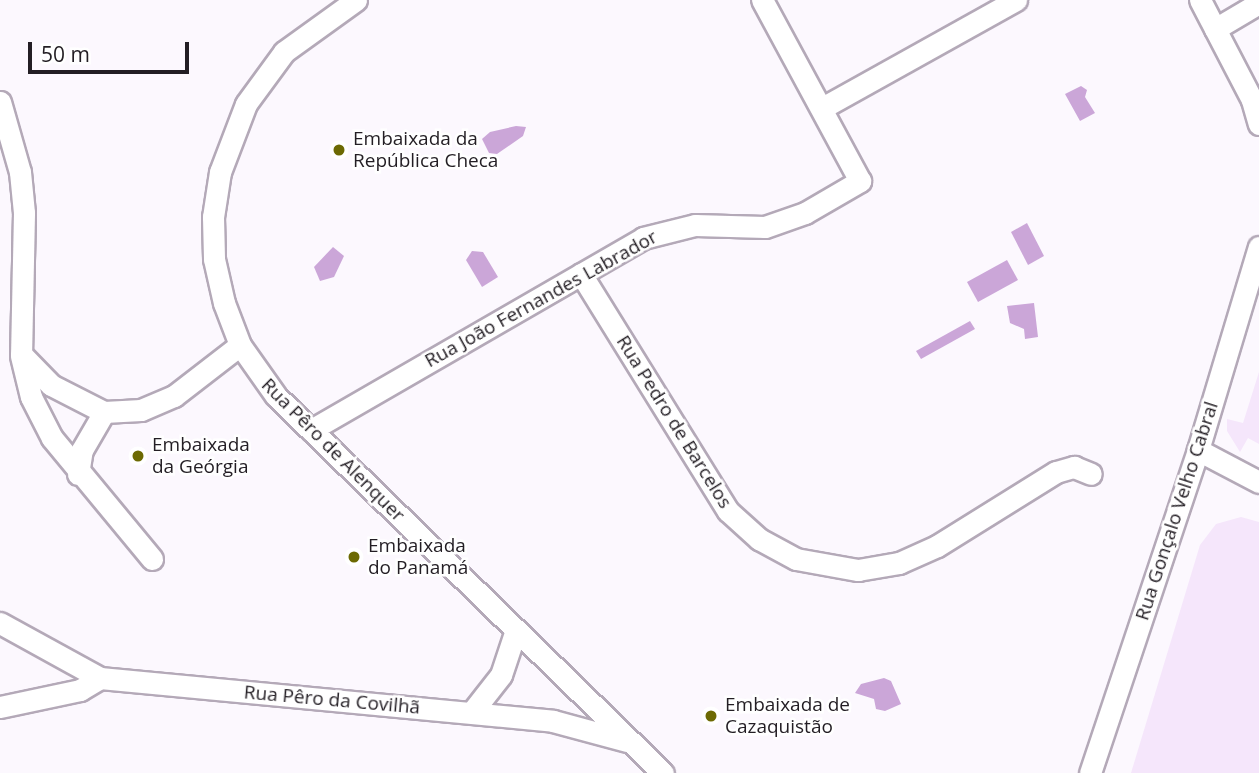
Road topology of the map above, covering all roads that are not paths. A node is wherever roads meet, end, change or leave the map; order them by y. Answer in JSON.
{"nodes":[{"id":1,"x":356,"y":0,"type":"edge"},
{"id":2,"x":762,"y":0,"type":"edge"},
{"id":3,"x":1016,"y":0,"type":"edge"},
{"id":4,"x":1200,"y":0,"type":"edge"},
{"id":5,"x":1259,"y":3,"type":"edge"},
{"id":6,"x":1216,"y":29,"type":"junction"},
{"id":7,"x":0,"y":102,"type":"edge"},
{"id":8,"x":822,"y":108,"type":"junction"},
{"id":9,"x":1259,"y":124,"type":"edge"},
{"id":10,"x":1259,"y":247,"type":"edge"},
{"id":11,"x":581,"y":274,"type":"junction"},
{"id":12,"x":240,"y":345,"type":"junction"},
{"id":13,"x":21,"y":354,"type":"junction"},
{"id":14,"x":104,"y":412,"type":"junction"},
{"id":15,"x":311,"y":430,"type":"junction"},
{"id":16,"x":1198,"y":450,"type":"junction"},
{"id":17,"x":78,"y":474,"type":"junction"},
{"id":18,"x":1091,"y":474,"type":"dead end"},
{"id":19,"x":1259,"y":482,"type":"edge"},
{"id":20,"x":152,"y":559,"type":"dead end"},
{"id":21,"x":0,"y":623,"type":"edge"},
{"id":22,"x":516,"y":630,"type":"junction"},
{"id":23,"x":100,"y":678,"type":"junction"},
{"id":24,"x":0,"y":707,"type":"edge"},
{"id":25,"x":471,"y":712,"type":"junction"},
{"id":26,"x":632,"y":743,"type":"junction"},
{"id":27,"x":663,"y":773,"type":"edge"},
{"id":28,"x":1090,"y":773,"type":"edge"}],
"edges":[{"from":1,"to":12,"type":"street","name":"Rua Pêro de Alenquer"},
{"from":2,"to":8,"type":"street"},
{"from":3,"to":8,"type":"street"},
{"from":4,"to":6,"type":"street"},
{"from":5,"to":6,"type":"street"},
{"from":6,"to":9,"type":"street"},
{"from":7,"to":13,"type":"street"},
{"from":8,"to":11,"type":"street","name":"Rua João Fernandes Labrador"},
{"from":10,"to":16,"type":"street","name":"Rua Gonçalo Velho Cabral"},
{"from":11,"to":15,"type":"street","name":"Rua João Fernandes Labrador"},
{"from":11,"to":18,"type":"street","name":"Rua Pedro de Barcelos"},
{"from":12,"to":14,"type":"street"},
{"from":12,"to":15,"type":"street","name":"Rua Pêro de Alenquer"},
{"from":13,"to":14,"type":"street"},
{"from":13,"to":17,"type":"street"},
{"from":14,"to":17,"type":"street"},
{"from":15,"to":22,"type":"street","name":"Rua Pêro de Alenquer"},
{"from":16,"to":19,"type":"street"},
{"from":16,"to":28,"type":"street","name":"Rua Gonçalo Velho Cabral"},
{"from":17,"to":20,"type":"street"},
{"from":21,"to":23,"type":"street","name":"Rua Pêro da Covilhã"},
{"from":22,"to":25,"type":"street"},
{"from":22,"to":26,"type":"street","name":"Rua Pêro de Alenquer"},
{"from":23,"to":24,"type":"street"},
{"from":23,"to":25,"type":"street","name":"Rua Pêro da Covilhã"},
{"from":25,"to":26,"type":"street","name":"Rua Pêro da Covilhã"},
{"from":26,"to":27,"type":"street","name":"Rua Pêro da Covilhã"}]}
